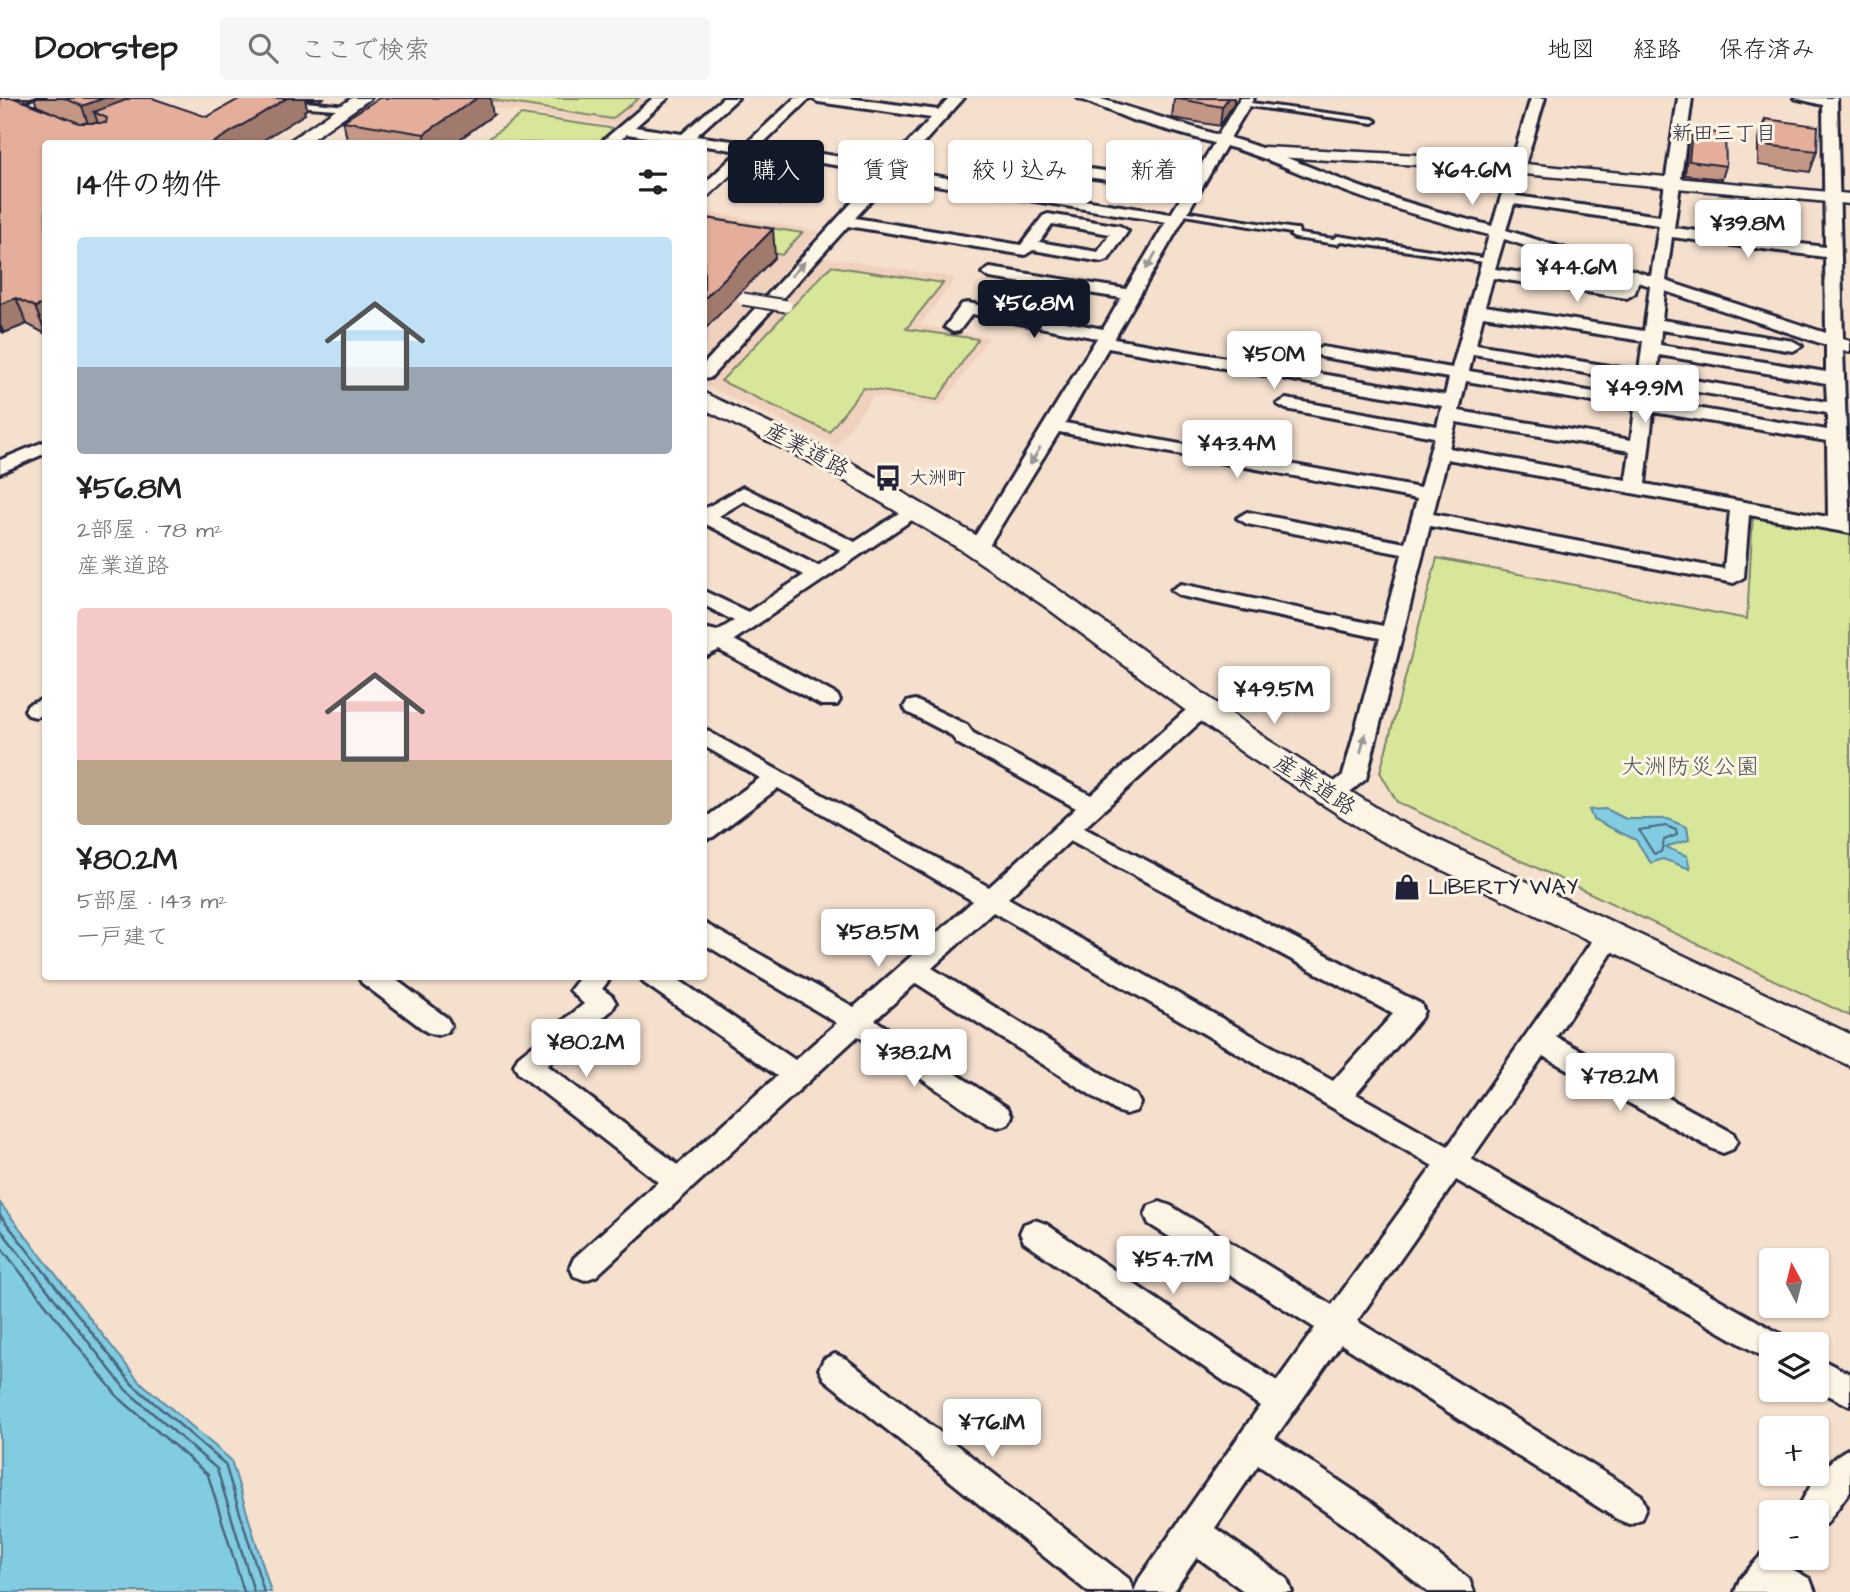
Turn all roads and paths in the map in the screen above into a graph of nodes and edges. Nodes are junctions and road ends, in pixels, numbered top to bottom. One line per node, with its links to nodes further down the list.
1 (363, 98): 17 (street)
2 (662, 98): 20 (street)
3 (731, 98): 21 (street)
4 (803, 98): 26 (street)
5 (818, 98): 18 (street)
6 (957, 98): 18 (street)
7 (1085, 98): 22 (street)
8 (1538, 98): 33 (street)
9 (1685, 98): 36 (street)
10 (1801, 98): 12 (street)
11 (268, 99): 16 (lane); 17 (lane)
12 (1830, 100): 31 (street)
13 (1245, 101): 19 (lane); 22 (street)
14 (0, 104): 15 (main road)
15 (41, 107)
16 (261, 108)
17 (348, 108): 23 (street)
18 (942, 115): 27 (street)
19 (1373, 121)
20 (623, 129): 21 (street); 24 (street)
21 (685, 138): 25 (street)
22 (1222, 138): 30 (street); 35 (street)
23 (299, 140)
24 (611, 140)
25 (698, 140)
26 (758, 140)
27 (918, 140)
28 (707, 141): 29 (street)
29 (728, 145)
30 (1264, 152): 33 (street); 46 (street)
31 (1832, 155): 32 (street); 39 (street)
32 (1850, 157)
33 (1519, 168): 36 (street); 38 (street)
34 (728, 169): 37 (street)
35 (1202, 172)
36 (1674, 185): 39 (street); 45 (street)
37 (707, 189)
38 (1509, 198): 45 (street); 46 (street)
39 (1841, 199): 48 (street)
40 (860, 203): 44 (street)
41 (1076, 203): 43 (street)
42 (1184, 203): 43 (street)
43 (1177, 216): 49 (lane); 54 (street, one-way to 54)
44 (844, 220): 47 (street); 65 (street, one-way to 44)
45 (1668, 227): 48 (street); 53 (street)
46 (1497, 232): 49 (street); 51 (street)
47 (1028, 245): 47 (street)
48 (1834, 253): 52 (street)
49 (1488, 267): 51 (street); 57 (street)
50 (990, 273): 54 (street)
51 (1631, 274): 53 (street)
52 (1842, 280): 61 (street)
53 (1658, 283): 59 (street); 61 (street)
54 (1130, 295): 60 (street)
55 (743, 299): 56 (street, bridge)
56 (786, 306)
57 (1476, 310): 59 (street); 63 (street)
58 (953, 327): 60 (street)
59 (1652, 337): 62 (street); 67 (street); 68 (street)
60 (1105, 338): 73 (street); 74 (street)
61 (1842, 344): 68 (street)
62 (1793, 346)
63 (1466, 348): 66 (street); 67 (street)
64 (1322, 352): 66 (street)
65 (707, 371)
66 (1459, 373): 71 (street); 73 (street)
67 (1647, 377): 71 (street); 72 (street)
68 (1835, 379): 72 (street)
69 (707, 401): 84 (main road, 産業道路)
70 (1286, 404): 73 (street)
71 (1644, 405): 75 (street); 76 (street)
72 (1836, 409): 75 (street)
73 (1448, 416): 76 (street); 78 (street)
74 (1054, 426): 82 (street); 91 (street, one-way to 91)
75 (1836, 437): 80 (street)
76 (1640, 447): 81 (street)
77 (42, 448): 79 (street)
78 (1438, 452): 81 (street); 82 (street)
79 (0, 467)
80 (1844, 482): 89 (street)
81 (1635, 488): 83 (street)
82 (1426, 495): 88 (street)
83 (1740, 507): 88 (street); 89 (street)
84 (915, 511): 90 (street); 91 (main road, 産業道路)
85 (707, 515): 90 (street)
86 (707, 517): 93 (street)
87 (1247, 518): 92 (street)
88 (1420, 518): 92 (street)
89 (1844, 526)
90 (854, 549): 93 (street)
91 (977, 549): 101 (main road, 産業道路)
92 (1412, 550): 97 (street)
93 (818, 574): 96 (street)
94 (1181, 590): 97 (street)
95 (707, 599): 96 (street)
96 (748, 620): 98 (street)
97 (1391, 634): 104 (street, one-way to 97)
98 (708, 641): 99 (street)
99 (829, 701)
100 (915, 707): 105 (street)
101 (1203, 707): 104 (main road, 産業道路); 105 (street)
102 (707, 738): 103 (street)
103 (776, 778): 106 (street); 108 (street)
104 (1328, 797): 110 (main road, 産業道路)
105 (1093, 807): 107 (street)
106 (708, 823)
107 (1068, 830): 108 (street); 120 (street)
108 (989, 900): 111 (street); 120 (street)
109 (707, 934): 115 (street)
110 (1610, 935): 117 (street); 118 (main road, 産業道路)
111 (914, 969): 115 (street); 121 (street)
112 (376, 980): 116 (street)
113 (590, 980): 125 (street)
114 (659, 980): 119 (street)
115 (856, 1021): 119 (street); 122 (street)
116 (437, 1025)
117 (1539, 1041): 123 (street); 124 (street)
118 (1850, 1051)
119 (797, 1075): 125 (street)
120 (1337, 1096): 124 (street)
121 (1126, 1103)
122 (998, 1116)
123 (1723, 1141)
124 (1453, 1162): 129 (street); 130 (street)
125 (679, 1182): 128 (street)
126 (1160, 1215): 129 (street)
127 (1035, 1233): 134 (street)
128 (586, 1266)
129 (1335, 1325): 134 (street); 138 (street)
130 (1759, 1338)
131 (835, 1369): 141 (street)
132 (1829, 1379): 133 (street)
133 (1850, 1391)
134 (1281, 1402): 135 (street)
135 (1254, 1443): 139 (street); 144 (street)
136 (1850, 1464): 137 (street)
137 (1823, 1500)
138 (1629, 1507)
139 (1193, 1533): 142 (street); 143 (street)
140 (1766, 1574): 145 (street)
141 (1116, 1592)
142 (1152, 1592)
143 (1274, 1592)
144 (1456, 1592)
145 (1797, 1592)

